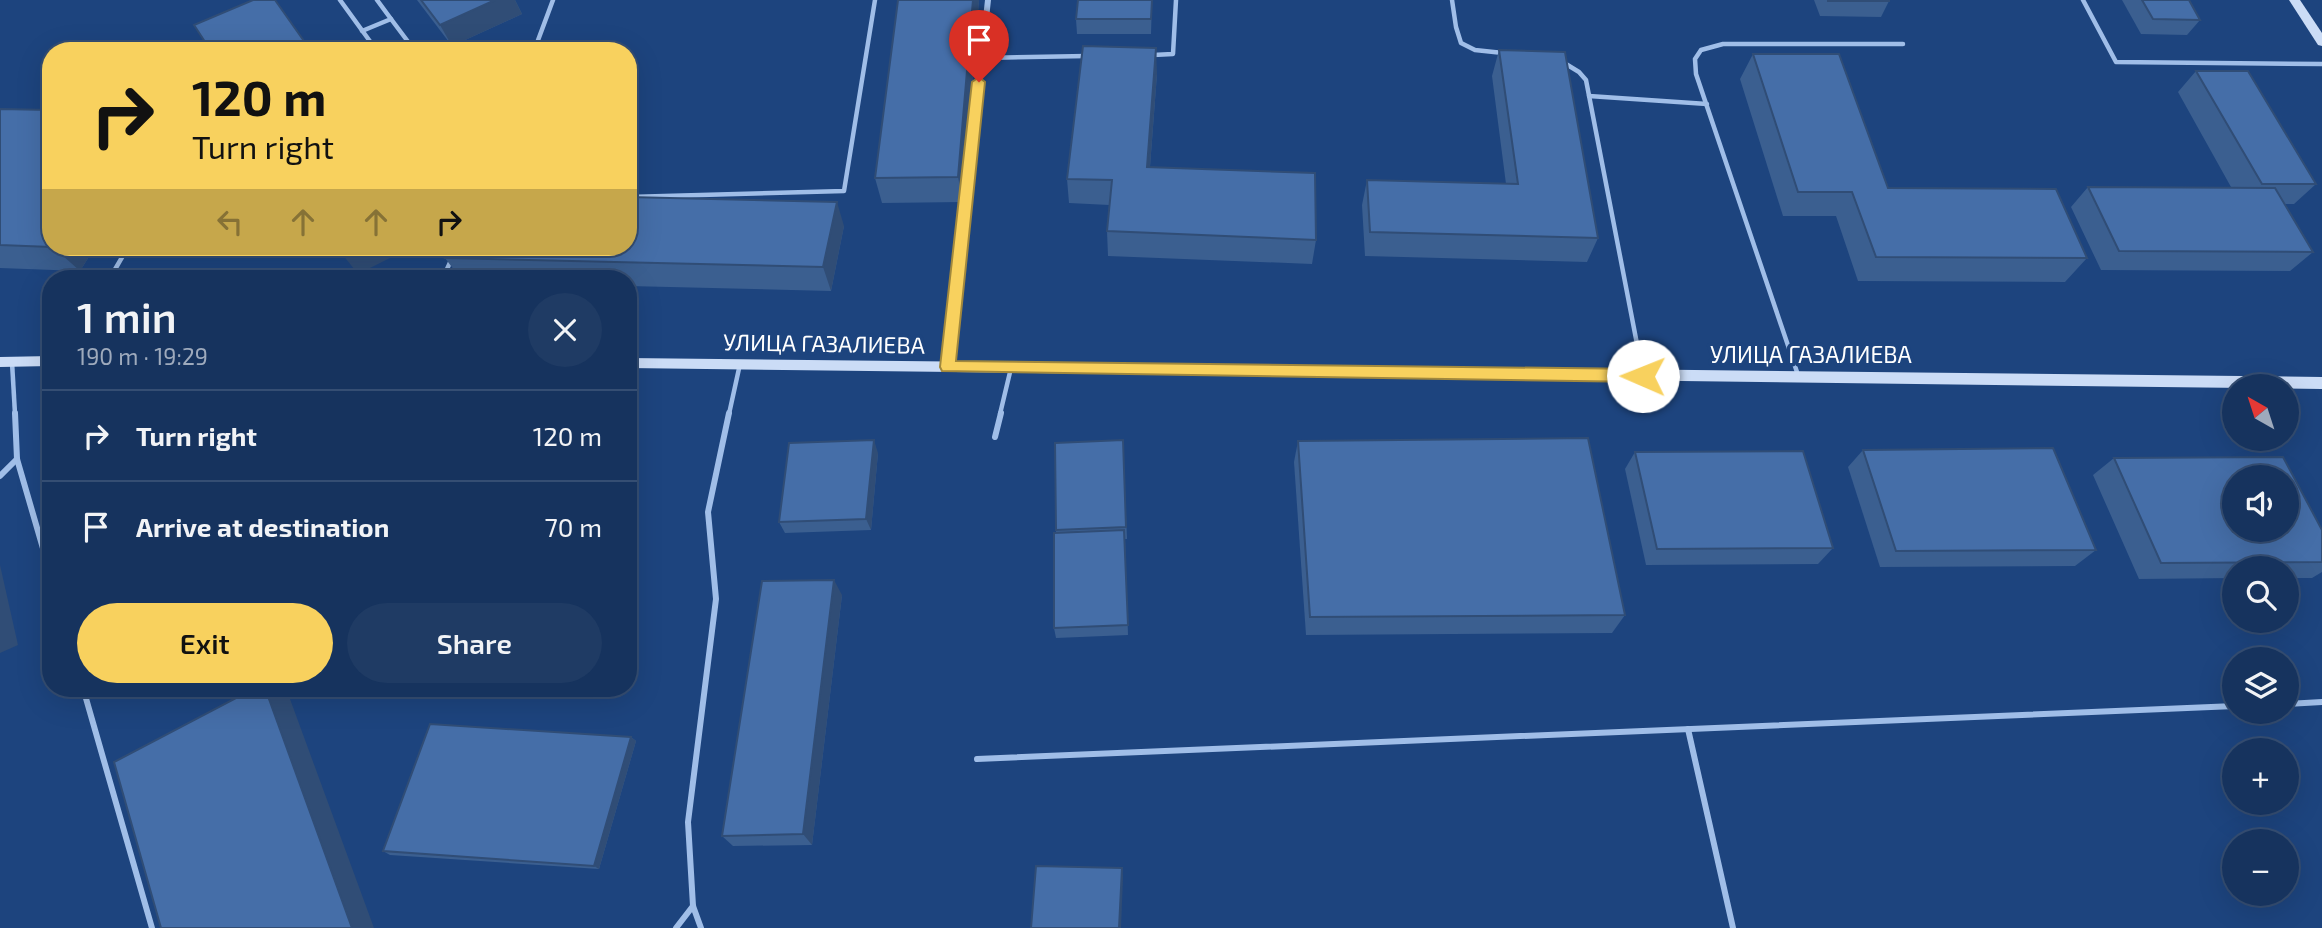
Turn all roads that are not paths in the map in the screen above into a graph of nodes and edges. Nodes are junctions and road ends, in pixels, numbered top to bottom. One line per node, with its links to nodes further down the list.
1 (340, 0): 11 (lane)
2 (377, 0): 10 (lane)
3 (554, 0): 14 (lane)
4 (875, 0): 25 (lane)
5 (988, 0): 20 (street)
6 (1176, 0): 18 (lane)
7 (1452, 0): 17 (lane)
8 (2083, 0): 22 (lane)
9 (2294, 0): 15 (main road)
10 (391, 19): 11 (lane); 13 (lane)
11 (362, 31): 12 (lane)
12 (370, 42)
13 (408, 42)
14 (538, 42)
15 (2322, 42)
16 (1903, 44): 24 (lane)
17 (1507, 53)
18 (1146, 55)
19 (1091, 56): 20 (lane)
20 (981, 58): 30 (street)
21 (1556, 59): 23 (lane)
22 (2322, 64)
23 (1589, 96): 24 (lane); 33 (lane)
24 (1707, 104): 32 (lane)
25 (637, 197)
26 (42, 361): 27 (main road)
27 (6, 362): 36 (lane)
28 (637, 363): 29 (main road, УЛИЦА ГАЗАЛИЕВА)
29 (740, 364): 30 (main road, УЛИЦА ГАЗАЛИЕВА); 45 (lane)
30 (948, 367): 31 (main road, УЛИЦА ГАЗАЛИЕВА)
31 (1011, 367): 33 (main road, УЛИЦА ГАЗАЛИЕВА); 35 (lane)
32 (1798, 375): 33 (main road, УЛИЦА ГАЗАЛИЕВА); 34 (main road, УЛИЦА ГАЗАЛИЕВА)
33 (1643, 376)
34 (2322, 383)
35 (995, 437)
36 (17, 459): 37 (lane); 38 (lane)
37 (0, 475)
38 (42, 545)
39 (86, 697): 46 (lane)
40 (2322, 702): 41 (lane)
41 (2299, 703)
42 (2222, 707): 43 (lane)
43 (1688, 729): 44 (lane); 49 (lane)
44 (977, 759)
45 (693, 906): 47 (lane); 48 (lane)
46 (152, 928)
47 (676, 928)
48 (701, 928)
49 (1732, 928)

